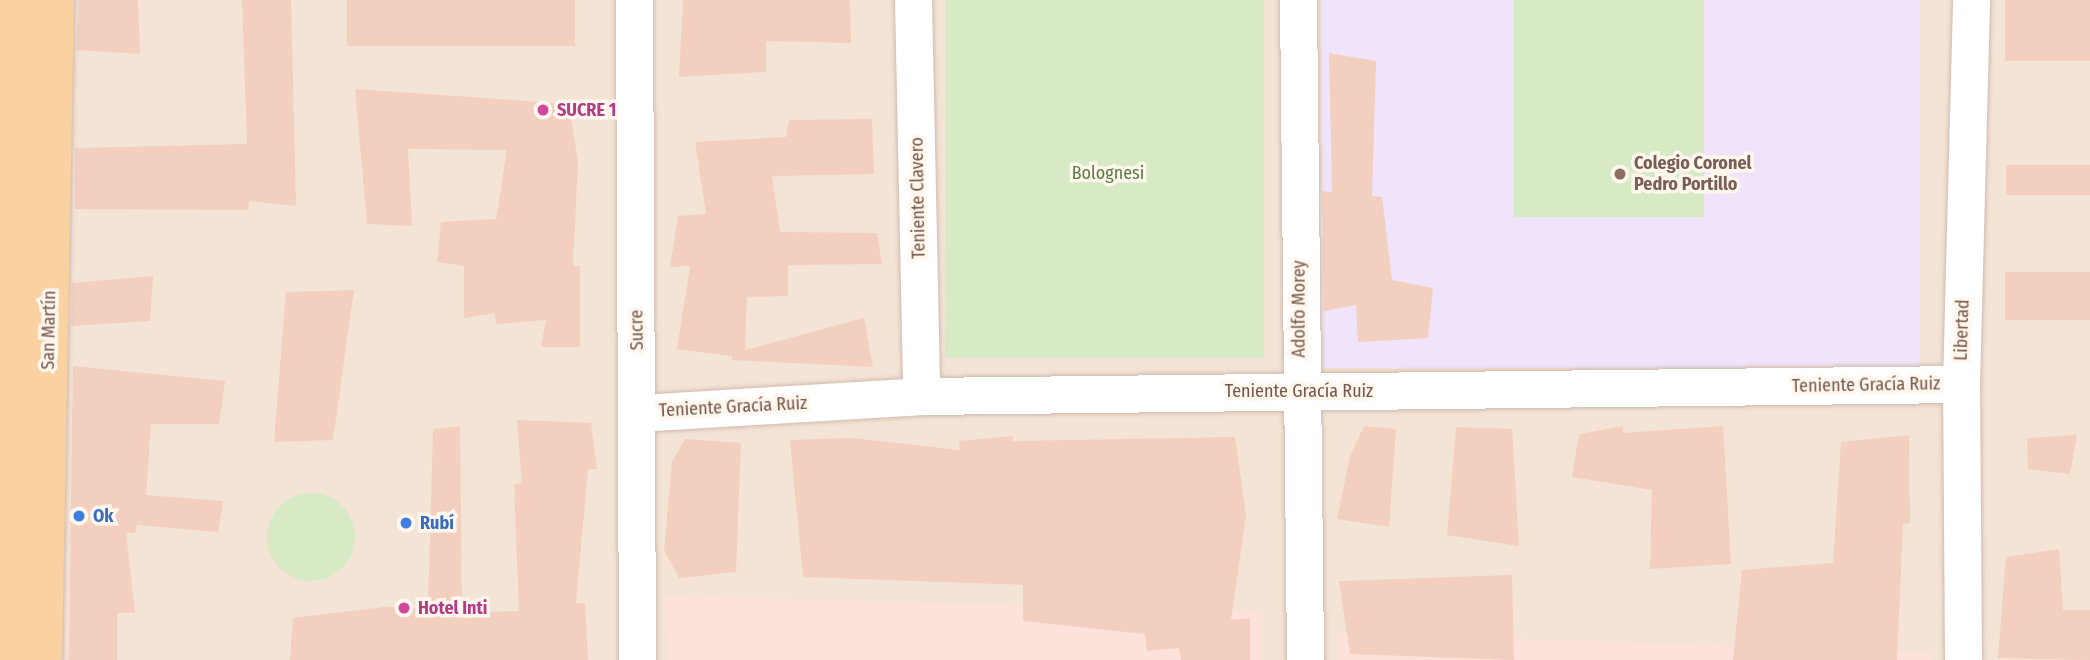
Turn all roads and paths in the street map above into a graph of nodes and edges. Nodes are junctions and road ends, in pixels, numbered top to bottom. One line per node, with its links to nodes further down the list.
1 (18, 0): 11 (main road, San Martín)
2 (55, 0): 11 (main road, San Martín)
3 (634, 0): 10 (street, Sucre)
4 (913, 0): 9 (street, Teniente Clavero)
5 (1298, 0): 8 (street, Adolfo Morey)
6 (1971, 0): 7 (street, Libertad)
7 (1961, 384): 8 (street, Teniente Gracía Ruiz); 16 (street, Libertad)
8 (1300, 391): 9 (street, Teniente Gracía Ruiz); 15 (street, Adolfo Morey)
9 (920, 396): 10 (street, Teniente Gracía Ruiz)
10 (638, 413): 14 (street, Sucre)
11 (18, 562): 12 (main road, San Martín); 13 (main road, San Martín)
12 (7, 660)
13 (43, 660)
14 (637, 660)
15 (1305, 660)
16 (1963, 660)

